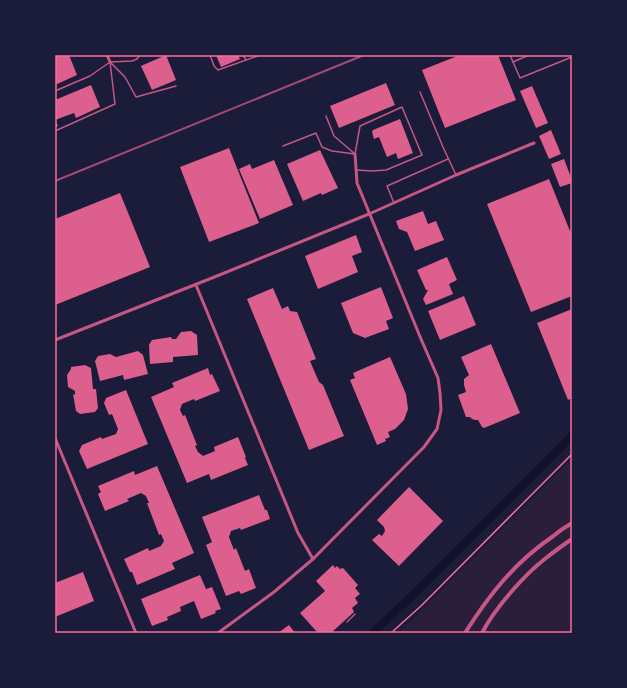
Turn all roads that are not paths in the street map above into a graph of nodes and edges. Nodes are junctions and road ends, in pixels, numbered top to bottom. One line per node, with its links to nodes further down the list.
1 (107, 55): 10 (street)
2 (139, 55): 10 (lane)
3 (210, 55): 9 (lane)
4 (244, 55): 9 (lane)
5 (260, 55): 9 (lane)
6 (510, 55): 11 (lane)
7 (529, 55): 11 (lane)
8 (572, 57): 11 (lane)
9 (246, 60)
10 (110, 62): 12 (lane); 13 (lane); 16 (lane)
11 (513, 62)
12 (176, 86)
13 (55, 91)
14 (420, 92): 20 (lane)
15 (326, 116): 19 (lane)
16 (55, 131)
17 (534, 143): 22 (street)
18 (283, 146): 19 (lane)
19 (355, 154): 21 (street); 21 (lane)
20 (448, 159): 22 (lane); 23 (lane)
21 (356, 170): 24 (street)
22 (456, 175): 23 (street)
23 (394, 203): 24 (street)
24 (369, 214): 25 (street); 30 (street)
25 (196, 285): 26 (street); 30 (street)
26 (55, 340)
27 (55, 438): 33 (street)
28 (572, 523): 35 (street)
29 (572, 540): 36 (street)
30 (313, 559): 34 (street)
31 (355, 614): 32 (lane)
32 (347, 622)
33 (136, 633)
34 (218, 633)
35 (465, 633)
36 (482, 633)

